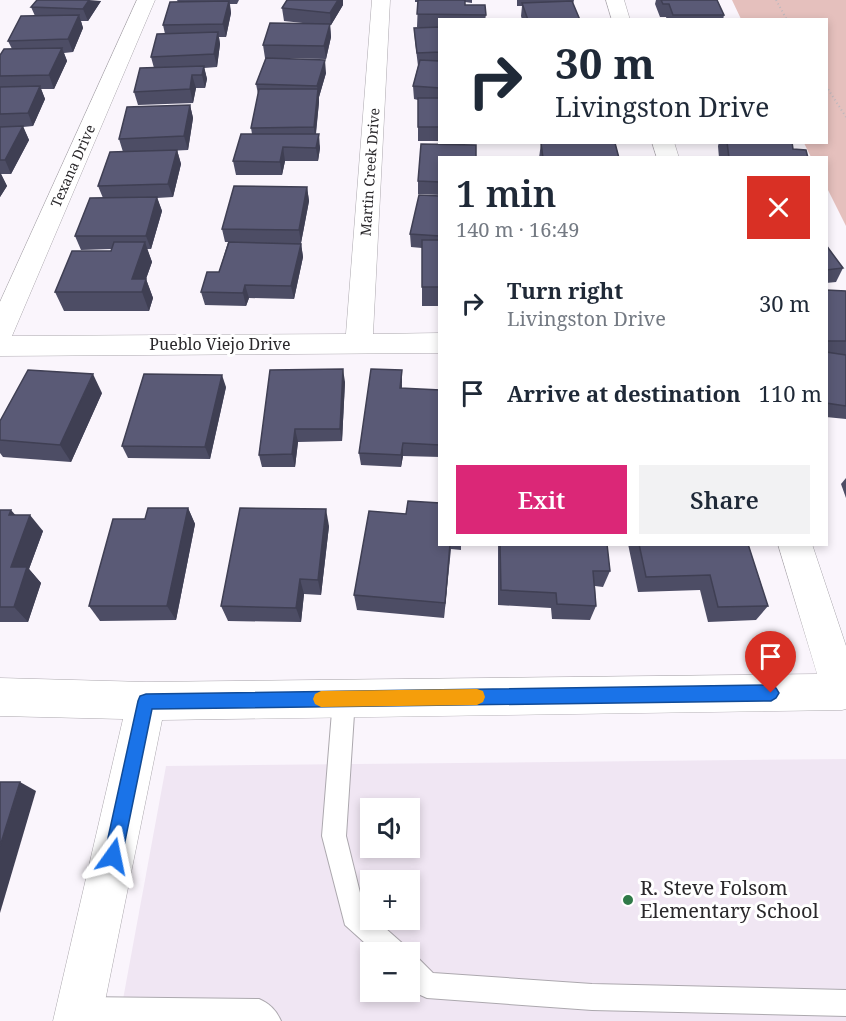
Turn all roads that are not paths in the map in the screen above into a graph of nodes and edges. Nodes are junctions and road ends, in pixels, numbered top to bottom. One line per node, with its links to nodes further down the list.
1 (146, 0): 5 (street, Texana Drive)
2 (381, 0): 6 (street, Martin Creek Drive)
3 (615, 0): 4 (street)
4 (620, 18)
5 (0, 333)
6 (359, 343): 7 (street, Pueblo Viejo Drive); 8 (street, Pueblo Viejo Drive)
7 (438, 343)
8 (0, 346)
9 (796, 546): 10 (street)
10 (844, 692): 12 (street)
11 (0, 697): 13 (street)
12 (344, 699): 13 (street); 14 (lane)
13 (146, 701): 17 (street)
14 (382, 942)
15 (420, 978): 16 (lane)
16 (846, 1004)
17 (79, 1016): 18 (lane)
18 (268, 1021)

